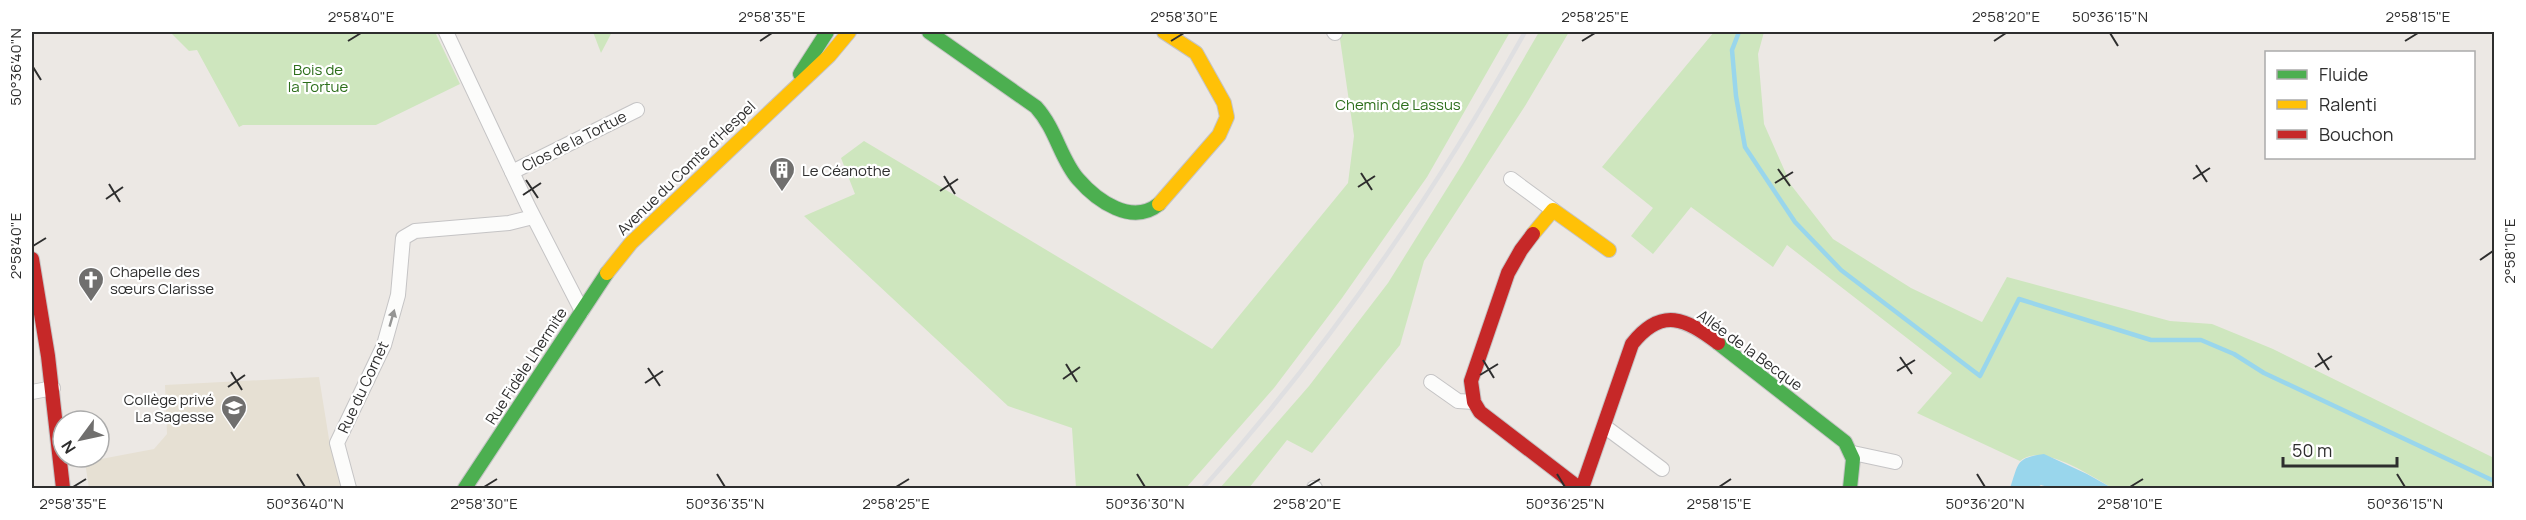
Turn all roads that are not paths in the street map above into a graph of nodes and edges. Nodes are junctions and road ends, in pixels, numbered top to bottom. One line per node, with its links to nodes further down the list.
1 (446, 32): 8 (street, Rue Fidèle Lhermite)
2 (827, 32): 6 (street, Avenue du Comte d'Hespel)
3 (849, 32): 6 (street, Avenue du Comte d'Hespel)
4 (929, 32): 5 (street)
5 (1164, 32)
6 (772, 107): 14 (street, Avenue du Comte d'Hespel)
7 (637, 110): 8 (street, Clos de la Tortue)
8 (512, 172): 11 (street, Rue Fidèle Lhermite)
9 (1511, 179): 10 (street)
10 (1553, 210): 12 (street); 18 (street)
11 (533, 217): 14 (street, Rue Fidèle Lhermite); 27 (street, Rue du Cornet, one-way to 11)
12 (1609, 250)
13 (32, 258): 16 (street)
14 (582, 311): 28 (street, Rue Fidèle Lhermite)
15 (1431, 382): 18 (street)
16 (52, 388): 17 (street); 19 (street); 25 (street)
17 (32, 392)
18 (1474, 402): 29 (street)
19 (57, 409)
20 (1604, 426): 21 (street, Allée de la Becque); 24 (street); 29 (street, Allée de la Becque)
21 (1853, 453): 22 (street); 30 (street)
22 (1894, 462)
23 (68, 469): 26 (street)
24 (1662, 469)
25 (63, 489)
26 (72, 489)
27 (349, 489)
28 (465, 489)
29 (1580, 489)
30 (1850, 489)

